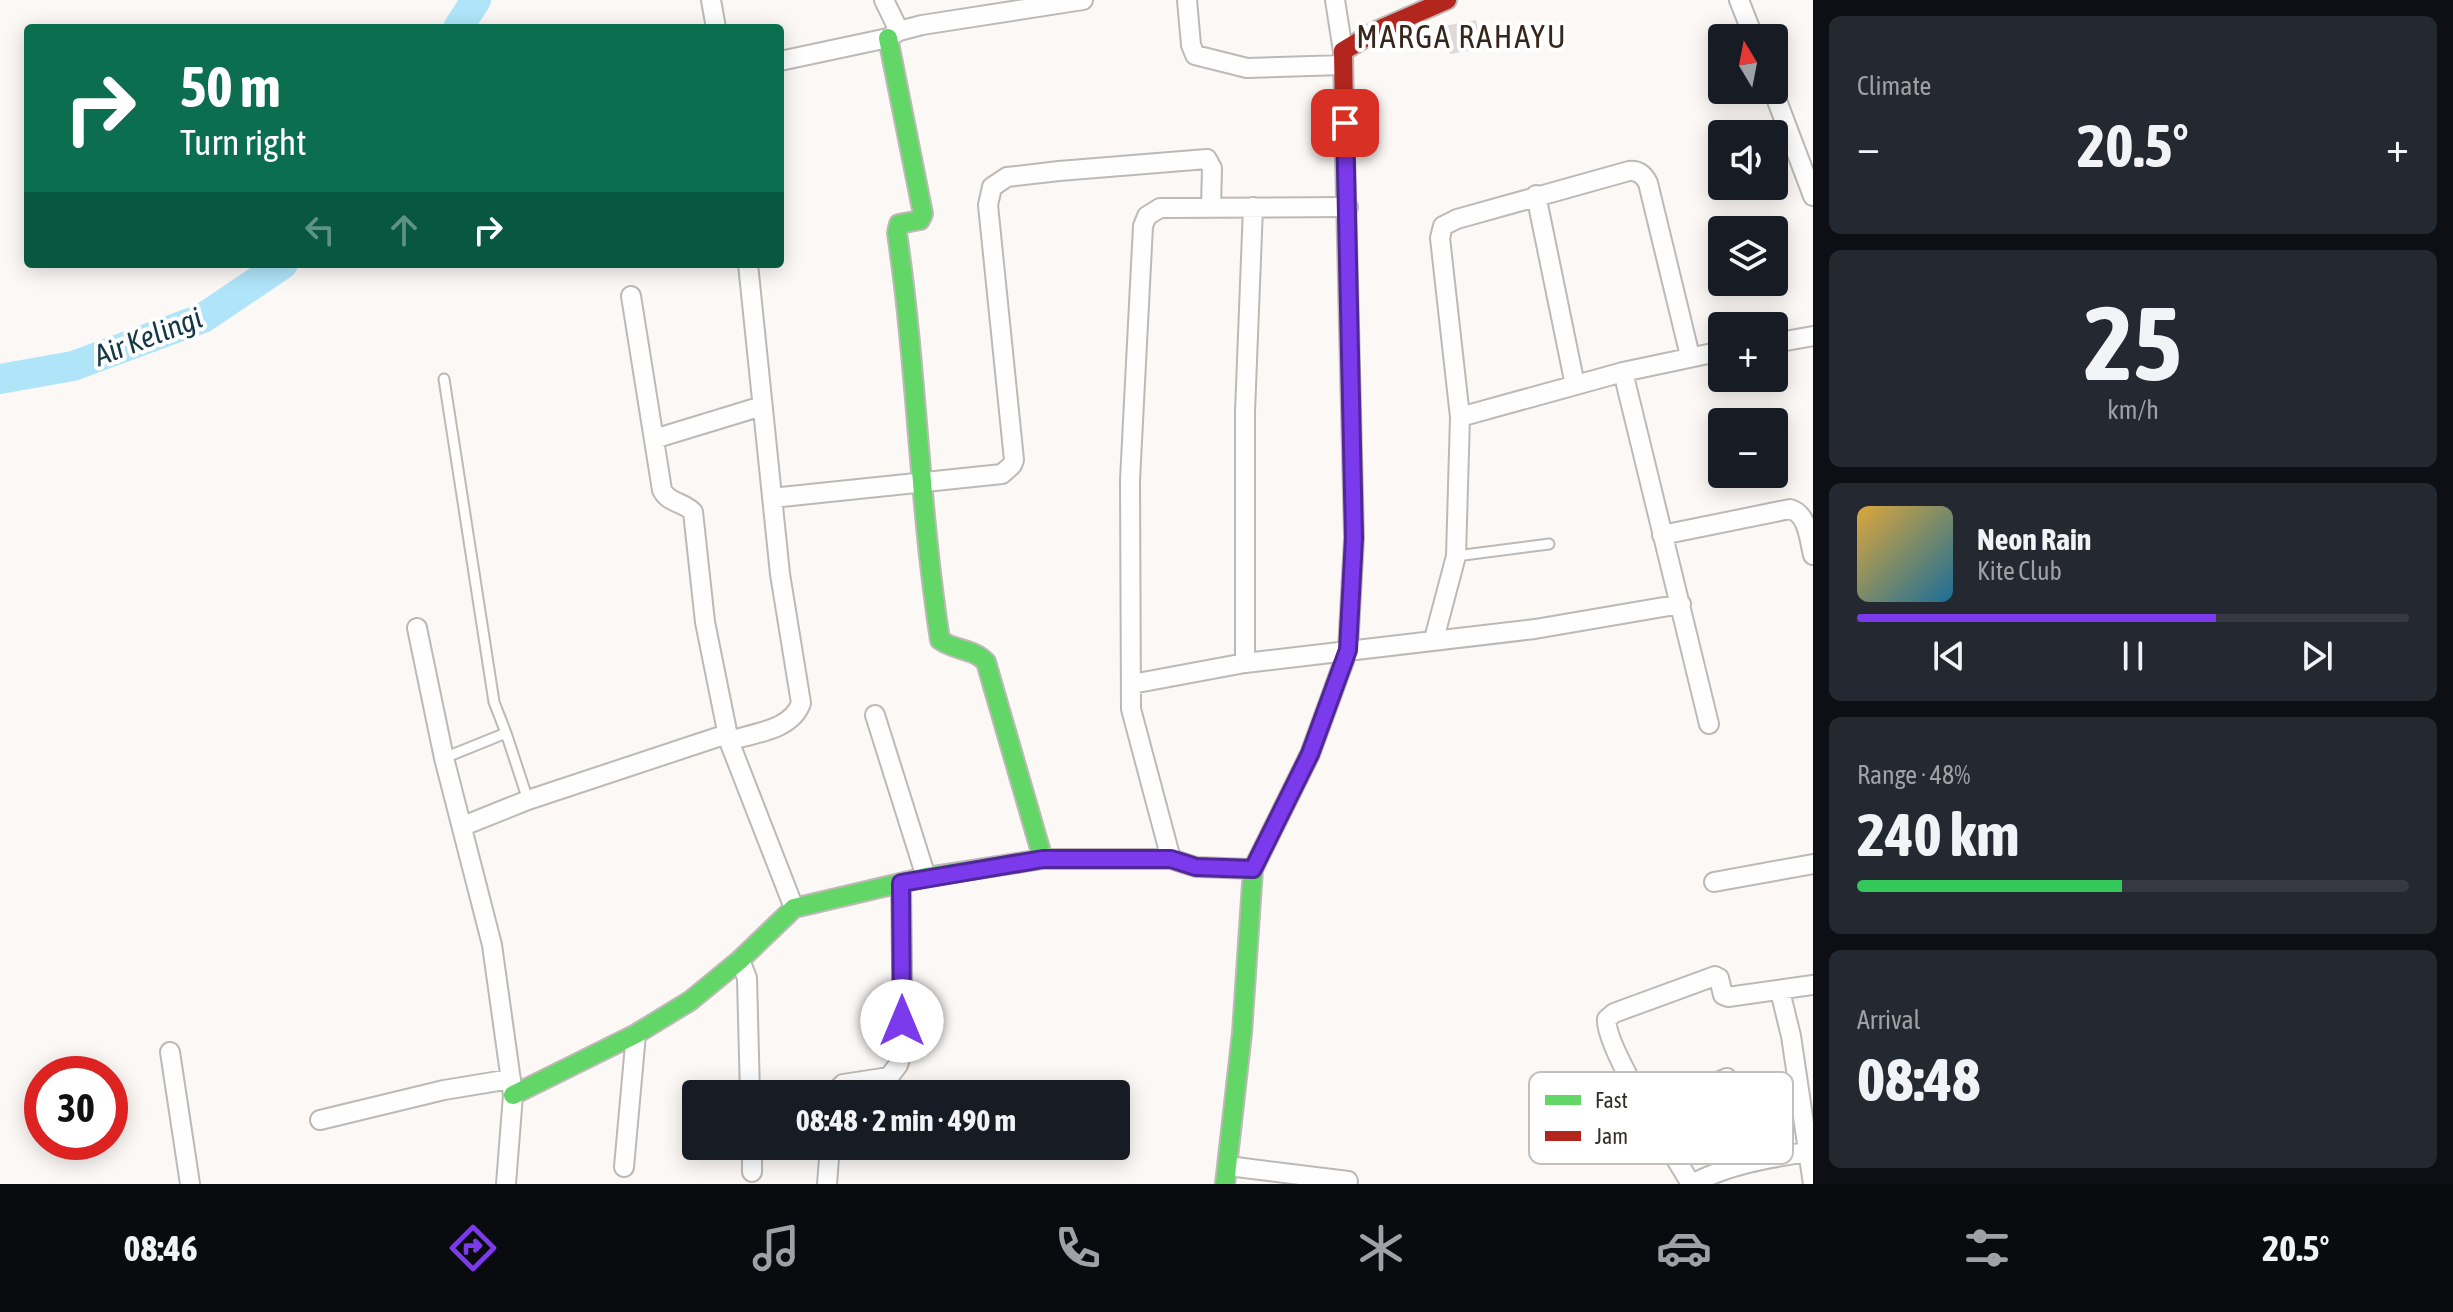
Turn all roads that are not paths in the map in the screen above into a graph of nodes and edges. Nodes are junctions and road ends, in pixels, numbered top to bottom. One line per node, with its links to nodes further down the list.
1 (711, 0): 9 (street)
2 (884, 0): 11 (street)
3 (1083, 0): 11 (street)
4 (1187, 0): 12 (street)
5 (1335, 0): 12 (street)
6 (1447, 0): 8 (street)
7 (1739, 0): 10 (street)
8 (1412, 6): 12 (street)
9 (715, 24)
10 (1748, 24)
11 (894, 34): 13 (street); 32 (street)
12 (1343, 58): 19 (street)
13 (784, 60)
14 (1778, 104): 16 (street)
15 (1536, 195): 25 (street); 28 (street); 30 (street)
16 (1813, 196)
17 (1211, 206): 18 (street); 32 (street); 43 (street)
18 (1253, 207): 19 (street); 42 (street)
19 (1348, 207): 41 (street)
20 (748, 268): 29 (street)
21 (631, 296): 31 (street)
22 (1813, 336): 23 (street)
23 (1788, 340)
24 (1708, 353): 25 (street)
25 (1690, 356): 26 (street)
26 (1623, 372): 28 (street); 34 (street)
27 (444, 379): 46 (lane)
28 (1575, 385): 30 (street)
29 (762, 406): 31 (street); 33 (street)
30 (1460, 417): 37 (street)
31 (654, 439): 47 (street)
32 (920, 484): 33 (street); 51 (street)
33 (772, 498): 47 (street)
34 (1662, 535): 36 (street); 38 (street)
35 (1549, 544): 37 (lane)
36 (1813, 555)
37 (1456, 556): 40 (street)
38 (1681, 604): 40 (street); 45 (street)
39 (417, 628): 48 (street)
40 (1434, 639): 41 (street)
41 (1348, 650): 42 (street); 54 (street)
42 (1245, 663): 43 (street)
43 (1132, 684): 52 (street)
44 (875, 715): 55 (street)
45 (1709, 724)
46 (506, 733): 48 (lane); 49 (lane)
47 (728, 737): 49 (street); 58 (street)
48 (444, 758): 50 (street)
49 (528, 800): 50 (street)
50 (463, 826): 67 (street)
51 (1043, 859): 52 (street); 55 (street)
52 (1171, 859): 54 (street)
53 (1813, 864): 56 (street)
54 (1253, 869): 76 (street)
55 (926, 877): 57 (street)
56 (1714, 882)
57 (901, 883): 58 (street); 66 (street)
58 (794, 908): 59 (street)
59 (740, 960): 62 (street); 65 (street)
60 (1813, 985): 61 (street)
61 (1780, 991): 64 (street); 69 (street)
62 (636, 1034): 67 (street); 74 (street)
63 (170, 1052): 78 (street)
64 (1629, 1072)
65 (750, 1080)
66 (869, 1080)
67 (512, 1087): 68 (street); 79 (street)
68 (320, 1120)
69 (1809, 1147): 82 (street)
70 (752, 1160): 75 (street)
71 (829, 1160): 80 (street)
72 (1679, 1164): 81 (street)
73 (1745, 1164): 81 (street)
74 (624, 1167)
75 (752, 1172)
76 (1227, 1175): 77 (street)
77 (1348, 1181)
78 (190, 1184)
79 (506, 1184)
80 (827, 1184)
81 (1691, 1184)
82 (1813, 1184)

